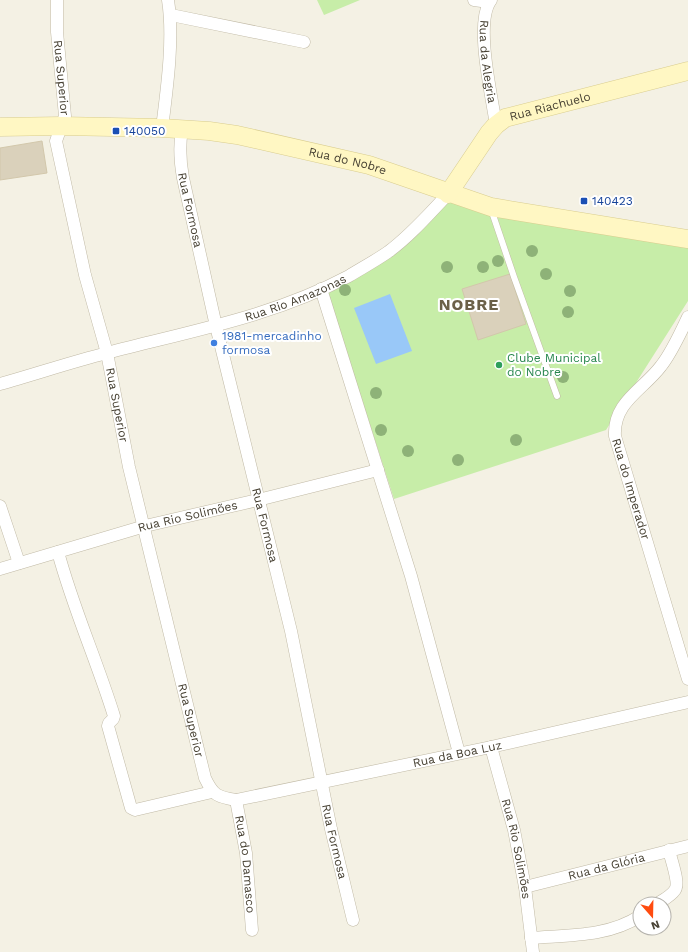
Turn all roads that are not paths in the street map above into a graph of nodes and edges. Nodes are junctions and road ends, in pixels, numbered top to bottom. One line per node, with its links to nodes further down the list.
1 (57, 0): 9 (street, Rua Superior)
2 (168, 0): 5 (street)
3 (474, 0): 4 (street)
4 (490, 1): 8 (street, Rua da Alegria)
5 (170, 15): 6 (street); 11 (street)
6 (304, 42)
7 (688, 71): 8 (main road, Rua Riachuelo)
8 (496, 125): 13 (main road, Rua Riachuelo)
9 (61, 126): 10 (main road, Rua do Nobre); 11 (main road, Rua do Nobre); 19 (street, Rua Superior)
10 (0, 127)
11 (162, 128): 12 (main road, Rua do Nobre)
12 (182, 130): 13 (main road, Rua do Nobre); 18 (street, Rua Formosa)
13 (448, 194): 14 (main road, Rua do Nobre); 16 (street, Rua Rio Amazonas)
14 (491, 207): 15 (main road, Rua do Nobre); 21 (lane)
15 (688, 239)
16 (321, 289): 18 (street, Rua Rio Amazonas); 22 (street)
17 (688, 317): 29 (street, Rua do Imperador)
18 (216, 326): 19 (street, Rua Rio Amazonas); 23 (street, Rua Formosa)
19 (107, 353): 20 (street, Rua Rio Amazonas); 25 (street, Rua Superior)
20 (0, 384)
21 (558, 396)
22 (378, 470): 23 (street, Rua Rio Solimões); 32 (street)
23 (258, 500): 25 (street, Rua Rio Solimões); 33 (street, Rua Formosa)
24 (0, 506): 27 (street)
25 (144, 526): 26 (street, Rua Rio Solimões); 34 (street, Rua Superior)
26 (58, 552): 27 (street, Rua Rio Solimões); 34 (street)
27 (18, 563): 28 (street, Rua Rio Solimões)
28 (0, 569)
29 (688, 679)
30 (688, 702): 31 (street, Rua da Boa Luz)
31 (491, 747): 32 (street, Rua da Boa Luz); 38 (street, Rua Rio Solimões)
32 (459, 753): 33 (street, Rua da Boa Luz)
33 (322, 782): 35 (street, Rua da Boa Luz); 40 (street, Rua Formosa)
34 (212, 792): 35 (street)
35 (230, 799): 42 (street, Rua do Damasco)
36 (688, 846): 37 (street, Rua da Glória)
37 (669, 850): 38 (street, Rua da Glória); 39 (street)
38 (525, 887): 43 (street, Rua Rio Solimões)
39 (669, 896)
40 (353, 920)
41 (632, 920): 43 (street)
42 (252, 930)
43 (531, 938): 44 (street, Rua Rio Solimões)
44 (533, 952)

